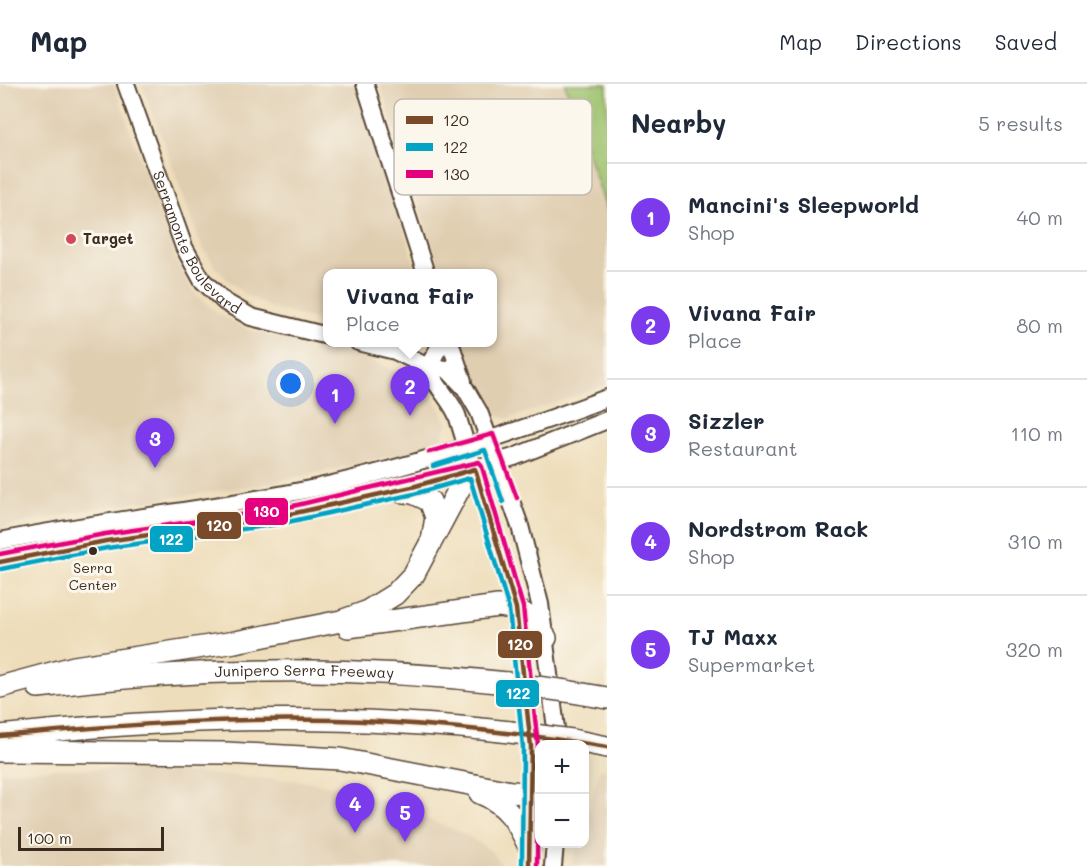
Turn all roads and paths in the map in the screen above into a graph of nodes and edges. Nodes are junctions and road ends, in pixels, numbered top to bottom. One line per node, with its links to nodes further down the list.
1 (126, 84): 6 (main road, Serramonte Boulevard)
2 (365, 84): 3 (main road)
3 (394, 174)
4 (401, 195): 5 (main road)
5 (425, 269)
6 (323, 335)
7 (379, 347): 10 (main road)
8 (439, 347): 10 (main road)
9 (452, 347): 11 (main road)
10 (428, 367): 11 (main road); 15 (main road)
11 (468, 392): 14 (main road)
12 (607, 398): 14 (main road)
13 (607, 420): 16 (main road)
14 (490, 441): 15 (main road); 16 (main road)
15 (468, 448): 17 (main road); 19 (main road)
16 (497, 462): 17 (main road); 23 (main road)
17 (475, 469): 18 (main road); 20 (highway); 22 (main road)
18 (397, 491): 20 (highway); 21 (main road)
19 (0, 541)
20 (424, 558): 24 (highway)
21 (0, 562)
22 (516, 608): 23 (highway); 24 (highway); 35 (main road)
23 (546, 638): 30 (main road)
24 (235, 642): 25 (highway)
25 (0, 687)
26 (0, 693): 27 (highway, Junipero Serra Freeway, bridge)
27 (607, 698)
28 (0, 736): 29 (highway, bridge)
29 (554, 740)
30 (565, 740)
31 (589, 745): 32 (highway)
32 (607, 747)
33 (0, 750): 34 (highway)
34 (452, 781): 35 (highway); 37 (highway)
35 (535, 790): 37 (main road)
36 (555, 848): 38 (main road)
37 (530, 857)
38 (553, 866)

